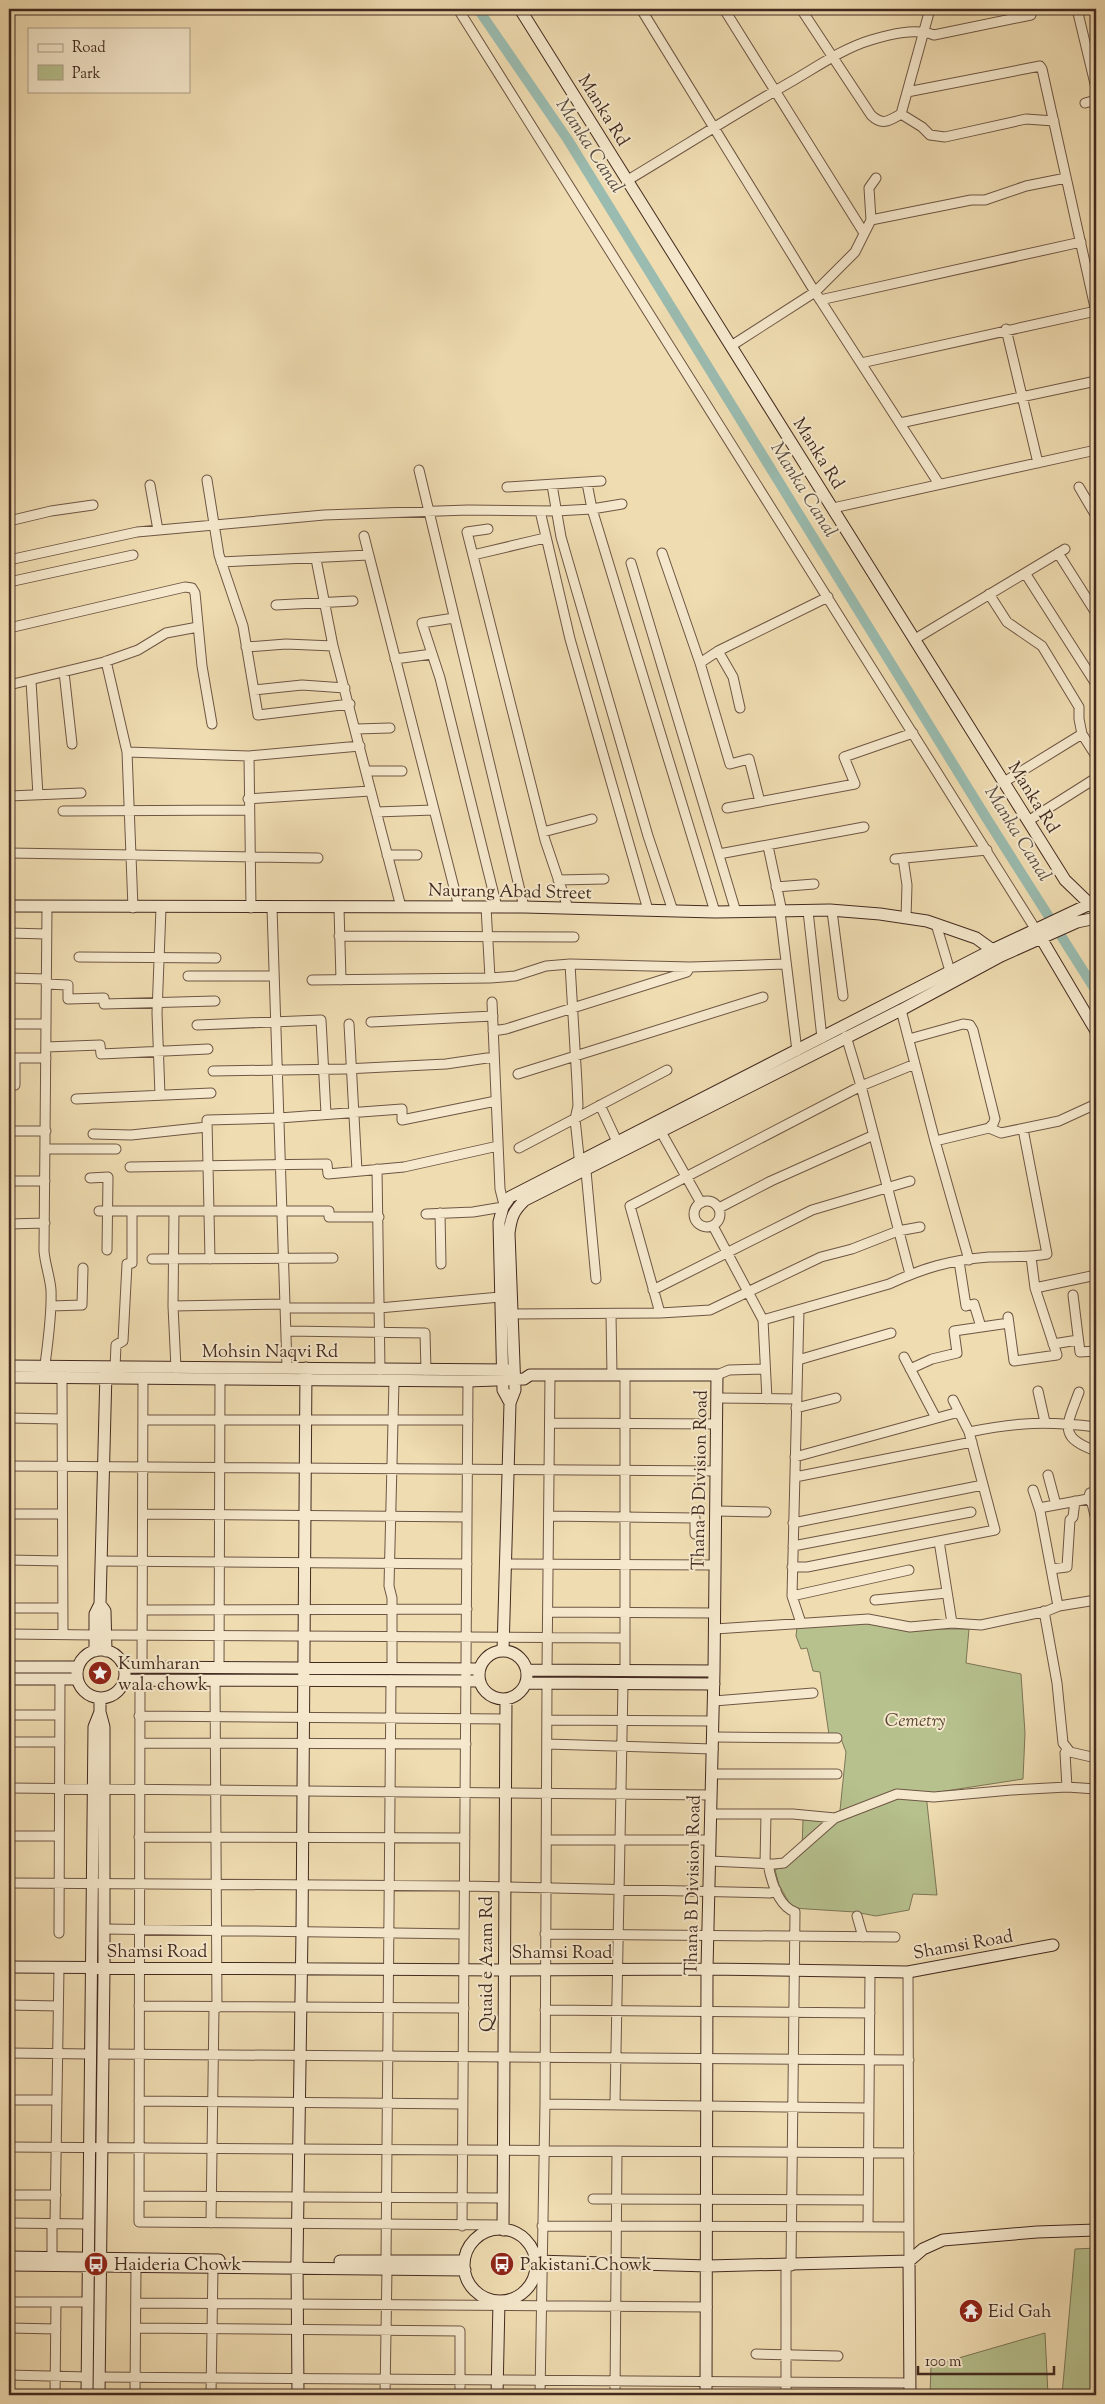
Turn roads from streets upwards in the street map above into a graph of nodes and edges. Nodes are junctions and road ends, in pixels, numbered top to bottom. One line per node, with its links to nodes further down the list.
1 (458, 9): 69 (street)
2 (520, 9): 21 (street, Manka Rd)
3 (641, 9): 18 (street)
4 (724, 9): 12 (street)
5 (802, 9): 10 (street)
6 (930, 9): 9 (street)
7 (1077, 9): 11 (street)
8 (1030, 15): 9 (street)
9 (924, 31): 10 (street); 13 (street)
10 (832, 58): 12 (street); 16 (street)
11 (1096, 88)
12 (775, 91): 18 (street); 23 (street)
13 (906, 92): 16 (street); 17 (street)
14 (1096, 100): 15 (street)
15 (1085, 102)
16 (901, 114): 17 (street)
17 (1054, 121): 20 (street)
18 (714, 128): 21 (street); 25 (street)
19 (876, 178): 22 (street)
20 (1066, 178): 22 (street); 24 (street)
21 (628, 180): 28 (street, Manka Rd)
22 (871, 220): 23 (street)
23 (864, 233): 25 (street)
24 (1081, 242): 25 (street); 26 (street)
25 (818, 296): 28 (street); 29 (street)
26 (1096, 311): 27 (street)
27 (1006, 330): 29 (street); 31 (street)
28 (732, 346): 46 (street, Manka Rd)
29 (861, 363): 32 (street)
30 (1096, 381): 31 (street)
31 (1023, 396): 32 (street); 34 (street)
32 (900, 423): 39 (street)
33 (1096, 450): 34 (street)
34 (1038, 463): 39 (street)
35 (419, 470): 50 (street)
36 (207, 480): 53 (street)
37 (601, 482): 38 (street)
38 (587, 483): 41 (street); 47 (street)
39 (939, 484): 46 (street)
40 (150, 485): 55 (street)
41 (552, 485): 42 (street); 49 (street)
42 (507, 487)
43 (1079, 487): 51 (street)
44 (622, 504): 47 (street)
45 (93, 505): 52 (street)
46 (833, 508): 77 (street, Manka Rd)
47 (592, 509): 49 (street); 153 (street)
48 (540, 511): 49 (street); 50 (street); 57 (street)
49 (556, 511): 150 (street)
50 (429, 513): 53 (street); 74 (street)
51 (1096, 516)
52 (9, 521)
53 (214, 525): 55 (street); 64 (street)
54 (488, 529): 61 (street)
55 (158, 530): 63 (street)
56 (364, 536): 60 (street)
57 (545, 538): 61 (street); 149 (street)
58 (662, 553): 84 (street)
59 (132, 555): 67 (street)
60 (369, 555): 62 (street); 82 (street)
61 (473, 555): 122 (street)
62 (316, 559): 64 (street); 71 (street)
63 (9, 560)
64 (221, 562): 79 (street)
65 (631, 563): 127 (street)
66 (1025, 573): 68 (street); 73 (street); 86 (street)
67 (9, 582)
68 (989, 594): 77 (street); 97 (street)
69 (828, 597): 80 (street); 96 (street)
70 (353, 601): 71 (street)
71 (324, 604): 72 (street); 78 (street)
72 (276, 605)
73 (1096, 614)
74 (454, 618): 81 (street); 141 (street)
75 (198, 627): 76 (street); 83 (street); 93 (street)
76 (9, 628)
77 (915, 639): 106 (street, Manka Rd)
78 (334, 646): 79 (street); 89 (street)
79 (246, 647): 90 (street)
80 (718, 651): 84 (street); 92 (street)
81 (432, 654): 82 (street); 140 (street)
82 (395, 659): 117 (street)
83 (106, 661): 85 (street); 100 (street)
84 (700, 663): 112 (street)
85 (64, 672): 87 (street); 98 (street)
86 (1095, 678)
87 (31, 680): 88 (street); 109 (street)
88 (9, 685)
89 (345, 688): 90 (street); 91 (street)
90 (254, 690): 91 (street)
91 (350, 704): 95 (street)
92 (740, 708)
93 (212, 724)
94 (390, 728): 95 (street)
95 (356, 729): 99 (street)
96 (914, 733): 112 (street); 124 (street)
97 (1082, 734): 102 (street); 106 (street)
98 (72, 744)
99 (360, 746): 101 (street); 103 (street)
100 (127, 752): 101 (street); 114 (street)
101 (249, 756): 111 (street)
102 (1096, 756)
103 (366, 771): 104 (street); 107 (street)
104 (402, 771)
105 (1096, 778): 120 (street)
106 (1004, 782): 120 (street, Manka Rd)
107 (370, 791): 111 (street); 118 (street)
108 (81, 793): 109 (street)
109 (38, 795): 110 (street)
110 (9, 796)
111 (248, 799): 116 (street)
112 (760, 802): 113 (street)
113 (728, 808)
114 (131, 809): 115 (street); 116 (street); 126 (street)
115 (63, 810)
116 (248, 810): 128 (street)
117 (434, 810): 118 (street); 139 (street)
118 (376, 812): 129 (street)
119 (592, 819): 122 (street)
120 (1028, 821): 136 (street, Manka Rd)
121 (864, 827): 123 (street)
122 (543, 832): 133 (street)
123 (768, 846): 127 (street); 135 (street)
124 (986, 850): 157 (street); 160 (street)
125 (9, 853): 126 (street)
126 (132, 854): 128 (street); 143 (street)
127 (719, 854): 154 (street)
128 (250, 856): 131 (street); 145 (street)
129 (387, 856): 130 (street); 138 (street)
130 (417, 856)
131 (318, 858)
132 (604, 879): 133 (street)
133 (558, 880): 148 (street)
134 (814, 884): 135 (street)
135 (776, 887): 155 (street)
136 (1094, 905): 156 (street)
137 (9, 906): 142 (street, Naurang Abad Street)
138 (401, 907): 139 (street, Naurang Abad Street); 147 (street, Naurang Abad Street)
139 (459, 907): 140 (street, Naurang Abad Street)
140 (491, 907): 141 (street, Naurang Abad Street); 164 (street)
141 (524, 907): 148 (street, Naurang Abad Street)
142 (46, 908): 143 (street, Naurang Abad Street); 162 (street)
143 (133, 908): 144 (street, Naurang Abad Street)
144 (161, 908): 145 (street, Naurang Abad Street); 168 (street)
145 (251, 908): 146 (street, Naurang Abad Street)
146 (272, 908): 147 (street, Naurang Abad Street); 175 (street)
147 (339, 908): 163 (street)
148 (568, 908): 149 (street, Naurang Abad Street)
149 (648, 910): 150 (street, Naurang Abad Street)
150 (673, 911): 153 (street, Naurang Abad Street)
151 (808, 911): 152 (street, Naurang Abad Street); 155 (street, Naurang Abad Street); 198 (street)
152 (832, 911): 157 (street, Naurang Abad Street); 181 (street)
153 (715, 912): 154 (street, Naurang Abad Street)
154 (736, 912): 155 (street, Naurang Abad Street)
155 (781, 912): 171 (street)
156 (1075, 916): 158 (street); 160 (street)
157 (906, 918): 159 (street, Naurang Abad Street)
158 (1096, 918)
159 (936, 924): 166 (street, Naurang Abad Street); 173 (street)
160 (1043, 932): 166 (street); 196 (street)
161 (9, 933): 162 (street)
162 (46, 934): 180 (street)
163 (339, 936): 164 (street); 179 (street)
164 (488, 936): 165 (street); 177 (street)
165 (574, 937)
166 (996, 953): 173 (street); 187 (street)
167 (79, 957): 168 (street)
168 (160, 958): 169 (street); 185 (street)
169 (216, 958)
170 (570, 964): 172 (street); 177 (street); 186 (street)
171 (786, 964): 172 (street); 203 (street)
172 (690, 967): 186 (street)
173 (950, 971): 198 (street)
174 (188, 976): 175 (street)
175 (274, 976): 189 (street)
176 (9, 978): 180 (street)
177 (490, 978): 179 (street)
178 (312, 980): 179 (street)
179 (341, 980)
180 (46, 981): 185 (street); 192 (street)
181 (843, 996)
182 (763, 997): 204 (street)
183 (215, 1001): 185 (street)
184 (492, 1002): 188 (street)
185 (157, 1003): 202 (street)
186 (572, 1009): 195 (street); 204 (street)
187 (902, 1010): 197 (street); 199 (street)
188 (493, 1016): 190 (street); 195 (street)
189 (276, 1022): 194 (street); 209 (street); 210 (street)
190 (371, 1022)
191 (9, 1024): 192 (street)
192 (46, 1024): 200 (street)
193 (349, 1024): 208 (street)
194 (197, 1025)
195 (493, 1031): 205 (street)
196 (1096, 1031)
197 (846, 1036): 215 (street); 231 (street)
198 (822, 1038): 203 (street)
199 (909, 1038): 207 (street); 227 (street)
200 (46, 1047): 202 (street); 206 (street)
201 (208, 1049): 202 (street)
202 (158, 1051): 217 (street)
203 (797, 1051): 238 (street)
204 (575, 1056): 213 (street); 225 (street)
205 (494, 1057): 208 (street); 219 (street)
206 (46, 1058): 214 (street); 230 (street)
207 (915, 1064): 215 (street); 234 (street)
208 (352, 1068): 209 (street); 222 (street)
209 (324, 1069): 210 (street); 223 (street)
210 (278, 1070): 212 (street); 224 (street)
211 (666, 1070): 221 (street)
212 (213, 1071)
213 (518, 1074)
214 (9, 1085)
215 (861, 1086): 233 (street); 247 (street)
216 (212, 1093): 217 (street)
217 (160, 1095): 218 (street)
218 (76, 1099)
219 (496, 1101): 222 (street); 235 (street)
220 (1096, 1104): 228 (street)
221 (600, 1105): 225 (street); 238 (street)
222 (355, 1112): 223 (street); 245 (street)
223 (326, 1114): 224 (street)
224 (279, 1118): 226 (street); 241 (street)
225 (574, 1119): 237 (street); 240 (street)
226 (207, 1127): 232 (street); 242 (street)
227 (989, 1128): 228 (street); 234 (street)
228 (1023, 1128): 271 (street)
229 (9, 1131): 230 (street)
230 (46, 1131): 236 (street)
231 (661, 1132): 238 (street); 247 (street)
232 (93, 1134)
233 (874, 1135): 252 (street); 255 (street)
234 (935, 1141): 277 (street)
235 (498, 1146): 244 (street); 254 (street)
236 (46, 1148): 239 (street); 250 (street)
237 (519, 1148)
238 (620, 1148): 240 (street); 246 (street)
239 (116, 1149)
240 (580, 1161): 246 (street); 254 (street)
241 (281, 1164): 242 (street); 245 (street); 260 (street)
242 (207, 1166): 243 (street); 259 (street)
243 (130, 1167)
244 (377, 1170): 245 (street); 263 (street)
245 (357, 1172)
246 (584, 1172): 283 (street); 295 (street)
247 (686, 1177): 253 (street); 285 (street)
248 (90, 1178): 256 (street)
249 (9, 1181): 250 (street)
250 (46, 1181): 265 (street)
251 (910, 1181): 252 (street)
252 (886, 1187): 268 (street); 270 (street)
253 (701, 1203): 255 (street); 266 (street)
254 (504, 1206): 261 (street); 288 (street)
255 (719, 1208): 266 (street)
256 (103, 1211): 257 (street); 269 (street)
257 (132, 1211): 258 (street); 315 (street)
258 (174, 1211): 259 (street); 274 (street)
259 (208, 1211): 260 (street); 275 (street)
260 (282, 1211): 263 (street); 276 (street)
261 (440, 1213): 262 (street); 279 (street)
262 (426, 1214)
263 (379, 1217): 292 (street)
264 (9, 1224): 265 (street)
265 (45, 1224): 289 (street)
266 (713, 1226): 270 (street)
267 (920, 1226): 268 (street)
268 (898, 1231): 281 (street); 286 (street)
269 (107, 1250)
270 (726, 1253): 285 (street); 286 (street)
271 (1031, 1256): 277 (street); 284 (street)
272 (333, 1258): 276 (street)
273 (152, 1259): 274 (street)
274 (175, 1259): 275 (street); 290 (street)
275 (210, 1259): 276 (street)
276 (284, 1259): 291 (street)
277 (969, 1260): 278 (street)
278 (959, 1261): 281 (street); 298 (street)
279 (441, 1264)
280 (83, 1268): 289 (street)
281 (910, 1274): 293 (street)
282 (1096, 1275): 284 (street)
283 (596, 1279)
284 (1035, 1288): 303 (street)
285 (653, 1290): 294 (street)
286 (747, 1291): 294 (street); 297 (street)
287 (1073, 1295): 302 (street)
288 (500, 1297): 292 (street); 317 (street)
289 (51, 1306): 307 (street)
290 (174, 1306): 291 (street); 309 (street)
291 (285, 1306): 292 (street); 299 (street)
292 (380, 1308): 300 (street)
293 (799, 1310): 297 (street); 306 (street)
294 (660, 1313): 296 (street)
295 (512, 1314): 296 (street); 318 (street)
296 (611, 1314): 321 (street)
297 (764, 1320): 312 (street)
298 (981, 1327): 303 (street); 311 (street)
299 (286, 1331): 300 (street); 310 (street)
300 (380, 1333): 313 (street); 314 (street)
301 (891, 1333): 306 (street)
302 (1078, 1340): 303 (street); 304 (street)
303 (1053, 1344)
304 (1096, 1351)
305 (904, 1357): 311 (street)
306 (798, 1360): 336 (street)
307 (45, 1365): 308 (street, Mohsin Naqvi Rd); 315 (street, Mohsin Naqvi Rd)
308 (9, 1366)
309 (176, 1368): 310 (street, Mohsin Naqvi Rd); 315 (street, Mohsin Naqvi Rd)
310 (287, 1368): 316 (street, Mohsin Naqvi Rd)
311 (910, 1368): 339 (street)
312 (766, 1369): 319 (street); 333 (street)
313 (380, 1370): 314 (street, Mohsin Naqvi Rd); 316 (street, Mohsin Naqvi Rd)
314 (426, 1370): 317 (street, Mohsin Naqvi Rd)
315 (109, 1371): 324 (street, Mohsin Naqvi Rd); 325 (street, Mohsin Naqvi Rd); 357 (street)
316 (306, 1374): 326 (street, Mohsin Naqvi Rd); 328 (street, Mohsin Naqvi Rd); 343 (street)
317 (502, 1375): 318 (street, Mohsin Naqvi Rd); 327 (street, Mohsin Naqvi Rd); 335 (street)
318 (514, 1375): 320 (street, Mohsin Naqvi Rd); 335 (street)
319 (717, 1375): 322 (street, Mohsin Naqvi Rd); 331 (street, Thana B Division Road)
320 (550, 1376): 321 (street, Mohsin Naqvi Rd); 347 (street)
321 (612, 1376): 322 (street, Mohsin Naqvi Rd)
322 (625, 1376): 348 (street)
323 (9, 1377): 324 (street, Mohsin Naqvi Rd)
324 (62, 1378): 340 (street)
325 (143, 1378): 326 (street, Mohsin Naqvi Rd); 341 (street)
326 (220, 1379): 342 (street)
327 (468, 1380): 328 (street, Mohsin Naqvi Rd); 345 (street)
328 (394, 1381): 344 (street)
329 (1038, 1392): 346 (street)
330 (1079, 1392): 350 (street)
331 (717, 1398): 333 (street); 349 (street, Thana B Division Road)
332 (836, 1398): 336 (street)
333 (767, 1399): 336 (street)
334 (953, 1400): 337 (street)
335 (510, 1403): 363 (street)
336 (797, 1404): 354 (street)
337 (959, 1412): 339 (street); 352 (street)
338 (9, 1418): 340 (street)
339 (936, 1418): 354 (street)
340 (62, 1419): 356 (street)
341 (143, 1420): 342 (street); 358 (street)
342 (220, 1420): 343 (street); 359 (street)
343 (306, 1420): 344 (street); 360 (street)
344 (393, 1420): 345 (street); 361 (street)
345 (468, 1420): 362 (street)
346 (1045, 1422): 350 (street); 352 (street)
347 (550, 1423): 348 (street); 364 (street)
348 (625, 1424): 349 (street); 365 (street)
349 (716, 1424): 366 (street, Thana B Division Road)
350 (1067, 1424): 351 (street); 353 (street)
351 (1096, 1427)
352 (970, 1437): 368 (street); 369 (street)
353 (1096, 1451)
354 (795, 1457): 368 (street)
355 (9, 1466): 356 (street)
356 (62, 1466): 357 (street); 380 (street)
357 (104, 1466): 358 (street); 395 (street)
358 (143, 1467): 359 (street); 381 (street)
359 (220, 1467): 360 (street); 382 (street)
360 (306, 1468): 361 (street); 383 (street)
361 (392, 1469): 362 (street); 384 (street)
362 (468, 1469): 363 (street); 386 (street)
363 (508, 1470): 364 (street); 401 (street)
364 (549, 1470): 365 (street); 385 (street)
365 (625, 1470): 366 (street); 387 (street)
366 (716, 1471): 376 (street, Thana B Division Road)
367 (1048, 1475): 374 (street)
368 (795, 1477): 389 (street)
369 (983, 1485): 389 (street); 391 (street)
370 (1033, 1490): 375 (street)
371 (1096, 1491): 372 (street)
372 (1088, 1499): 373 (street); 388 (street)
373 (1075, 1501): 374 (street); 406 (street)
374 (1056, 1505): 375 (street)
375 (1038, 1508): 406 (street)
376 (716, 1511): 377 (street); 404 (street, Thana B Division Road)
377 (766, 1512)
378 (971, 1512): 392 (street)
379 (9, 1514): 380 (street)
380 (62, 1514): 394 (street)
381 (142, 1514): 382 (street); 396 (street)
382 (219, 1515): 383 (street); 397 (street)
383 (305, 1516): 384 (street); 398 (street)
384 (391, 1516): 386 (street); 399 (street)
385 (549, 1516): 387 (street); 402 (street)
386 (467, 1517): 400 (street)
387 (625, 1517): 390 (street); 403 (street)
388 (1096, 1520)
389 (793, 1523): 392 (street)
390 (695, 1534)
391 (939, 1541): 405 (street); 408 (street)
392 (793, 1546): 405 (street)
393 (9, 1560): 394 (street)
394 (62, 1561): 414 (street)
395 (101, 1561): 396 (street); 429 (street)
396 (143, 1562): 397 (street); 417 (street)
397 (219, 1562): 398 (street); 418 (street)
398 (305, 1563): 399 (street); 415 (street)
399 (390, 1563): 400 (street); 416 (street)
400 (467, 1564): 419 (street)
401 (505, 1564): 402 (street); 435 (street)
402 (548, 1564): 403 (street); 420 (street)
403 (625, 1564): 404 (street); 421 (street)
404 (715, 1565): 423 (street, Thana B Division Road)
405 (792, 1567): 409 (street)
406 (1051, 1569): 412 (street)
407 (909, 1570): 409 (street)
408 (947, 1593): 410 (street); 425 (street)
409 (792, 1596): 424 (street)
410 (875, 1600)
411 (1096, 1600): 412 (street)
412 (1058, 1606): 422 (street)
413 (9, 1608): 414 (street)
414 (62, 1608): 428 (street)
415 (305, 1609): 416 (street); 418 (street); 432 (street)
416 (392, 1609): 419 (street); 433 (street)
417 (142, 1610): 418 (street); 430 (street)
418 (219, 1610): 431 (street)
419 (467, 1610): 434 (street)
420 (548, 1612): 421 (street); 436 (street)
421 (625, 1612): 423 (street); 437 (street)
422 (1044, 1612): 425 (street); 489 (street)
423 (715, 1613): 426 (street, Thana B Division Road)
424 (801, 1623): 425 (street); 426 (street)
425 (952, 1623)
426 (715, 1629): 448 (street, Thana B Division Road)
427 (9, 1634): 428 (street)
428 (62, 1634): 429 (street)
429 (101, 1635): 430 (street); 438 (street)
430 (142, 1635): 431 (street); 443 (street)
431 (219, 1636): 432 (street); 444 (street)
432 (305, 1636): 433 (street); 449 (street)
433 (392, 1636): 434 (street); 450 (street)
434 (466, 1637): 435 (street); 451 (street)
435 (503, 1637): 436 (street); 439 (street)
436 (547, 1637): 437 (street); 446 (street)
437 (625, 1638): 447 (street)
438 (101, 1651): 441 (street); 442 (street)
439 (502, 1651): 445 (street); 452 (street)
440 (9, 1667): 441 (street)
441 (78, 1667): 455 (street)
442 (124, 1667): 443 (street); 456 (street)
443 (142, 1667): 444 (street)
444 (219, 1668): 449 (street)
445 (527, 1670): 446 (street); 459 (street)
446 (547, 1670): 447 (street)
447 (625, 1670): 448 (street)
448 (714, 1672): 462 (street, Thana B Division Road)
449 (305, 1675): 450 (street); 458 (street); 471 (street)
450 (392, 1675): 451 (street); 472 (street)
451 (466, 1675): 452 (street); 473 (street)
452 (479, 1675): 465 (street)
453 (9, 1679): 454 (street)
454 (60, 1679): 455 (street); 468 (street)
455 (77, 1679): 464 (street)
456 (124, 1680): 457 (street); 464 (street)
457 (140, 1680): 458 (street); 469 (street)
458 (215, 1680): 470 (street)
459 (526, 1683): 460 (street); 465 (street)
460 (547, 1683): 461 (street); 475 (street)
461 (623, 1683): 462 (street); 476 (street)
462 (714, 1684): 466 (street, Thana B Division Road)
463 (813, 1693): 466 (street)
464 (100, 1698): 496 (street)
465 (506, 1699): 474 (street, Quaid e Azam Rd)
466 (714, 1701): 477 (street, Thana B Division Road)
467 (9, 1715): 468 (street)
468 (60, 1715): 480 (street)
469 (140, 1716): 470 (street); 481 (street)
470 (216, 1717): 471 (street); 482 (street)
471 (304, 1717): 472 (street); 484 (street)
472 (391, 1718): 473 (street); 485 (street)
473 (466, 1718): 474 (street); 486 (street)
474 (506, 1718): 503 (street, Quaid e Azam Rd)
475 (547, 1720): 476 (street); 487 (street)
476 (622, 1720): 477 (street); 488 (street)
477 (713, 1722): 483 (street, Thana B Division Road)
478 (837, 1738): 483 (street)
479 (9, 1742): 480 (street)
480 (60, 1742): 495 (street)
481 (140, 1743): 482 (street); 498 (street)
482 (216, 1743): 484 (street); 499 (street)
483 (713, 1743): 488 (street); 491 (street, Thana B Division Road)
484 (304, 1744): 485 (street); 500 (street)
485 (390, 1744): 486 (street); 501 (street)
486 (466, 1744): 502 (street)
487 (547, 1744): 488 (street); 504 (street)
488 (622, 1746): 505 (street)
489 (1067, 1749): 490 (street); 493 (street)
490 (1096, 1758)
491 (712, 1774): 492 (street); 506 (street, Thana B Division Road)
492 (837, 1774)
493 (1067, 1787): 497 (street); 509 (street)
494 (9, 1788): 495 (street)
495 (60, 1788): 496 (street); 511 (street)
496 (99, 1788): 498 (street); 524 (street); 525 (street)
497 (1096, 1789)
498 (139, 1790): 499 (street); 512 (street)
499 (216, 1790): 500 (street); 513 (street)
500 (304, 1791): 501 (street); 514 (street)
501 (390, 1792): 502 (street); 515 (street)
502 (465, 1793): 503 (street); 516 (street)
503 (505, 1793): 504 (street); 531 (street, Quaid e Azam Rd)
504 (546, 1794): 505 (street); 517 (street)
505 (621, 1794): 506 (street); 518 (street)
506 (712, 1795): 507 (street, Thana B Division Road)
507 (711, 1814): 508 (street); 519 (street, Thana B Division Road)
508 (766, 1814): 509 (street); 521 (street)
509 (835, 1818): 521 (street)
510 (9, 1836): 511 (street)
511 (59, 1836): 523 (street)
512 (139, 1837): 513 (street); 527 (street)
513 (216, 1838): 514 (street); 526 (street)
514 (303, 1838): 515 (street); 528 (street)
515 (390, 1838): 516 (street); 530 (street)
516 (465, 1838): 529 (street)
517 (546, 1840): 518 (street); 532 (street)
518 (621, 1840): 519 (street); 533 (street)
519 (710, 1840): 520 (street, Thana B Division Road)
520 (710, 1861): 521 (street); 534 (street, Thana B Division Road)
521 (767, 1864): 535 (street)
522 (9, 1884): 523 (street)
523 (59, 1884): 524 (street); 541 (street)
524 (92, 1884): 525 (street); 553 (street)
525 (104, 1884): 527 (street); 537 (street)
526 (218, 1884): 527 (street); 528 (street); 539 (street)
527 (139, 1885): 538 (street)
528 (302, 1885): 530 (street); 540 (street)
529 (465, 1886): 530 (street); 531 (street); 543 (street)
530 (390, 1887): 542 (street)
531 (504, 1887): 532 (street); 561 (street, Quaid e Azam Rd)
532 (546, 1888): 533 (street); 544 (street)
533 (620, 1889): 534 (street); 545 (street)
534 (709, 1890): 535 (street); 546 (street, Thana B Division Road)
535 (776, 1890): 547 (street)
536 (857, 1916): 548 (street)
537 (104, 1929): 538 (street); 557 (street)
538 (139, 1929): 539 (street); 554 (street)
539 (218, 1930): 540 (street); 555 (street)
540 (302, 1932): 542 (street); 556 (street)
541 (59, 1933)
542 (389, 1933): 543 (street); 558 (street)
543 (464, 1934): 560 (street)
544 (545, 1934): 545 (street); 562 (street)
545 (619, 1935): 546 (street); 563 (street)
546 (708, 1936): 547 (street); 559 (street, Thana B Division Road)
547 (795, 1936): 548 (street); 564 (street)
548 (863, 1937): 549 (street)
549 (895, 1937)
550 (1053, 1945): 566 (street, Shamsi Road)
551 (9, 1967): 552 (street, Shamsi Road)
552 (59, 1968): 553 (street, Shamsi Road); 568 (street)
553 (91, 1968): 557 (street, Shamsi Road); 581 (street)
554 (139, 1968): 555 (street, Shamsi Road); 557 (street, Shamsi Road); 569 (street)
555 (218, 1968): 556 (street, Shamsi Road); 570 (street)
556 (302, 1968): 558 (street, Shamsi Road); 571 (street)
557 (104, 1969): 582 (street)
558 (388, 1969): 560 (street, Shamsi Road); 572 (street)
559 (707, 1969): 563 (street, Shamsi Road); 564 (street, Shamsi Road); 576 (street, Thana B Division Road)
560 (464, 1970): 561 (street, Shamsi Road); 573 (street)
561 (503, 1970): 562 (street, Shamsi Road); 588 (street, Quaid e Azam Rd)
562 (544, 1970): 563 (street, Shamsi Road); 574 (street)
563 (619, 1970): 575 (street)
564 (794, 1970): 565 (street, Shamsi Road); 577 (street)
565 (870, 1972): 566 (street, Shamsi Road); 578 (street)
566 (908, 1972): 594 (street)
567 (9, 2006): 568 (street)
568 (58, 2006): 580 (street)
569 (139, 2006): 570 (street); 583 (street)
570 (216, 2008): 571 (street); 584 (street)
571 (301, 2008): 572 (street); 585 (street)
572 (388, 2008): 573 (street); 586 (street)
573 (464, 2008): 587 (street)
574 (545, 2010): 575 (street); 589 (street)
575 (618, 2011): 576 (street); 590 (street)
576 (708, 2012): 577 (street); 591 (street, Thana B Division Road)
577 (794, 2012): 578 (street); 592 (street)
578 (870, 2013): 593 (street)
579 (9, 2053): 580 (street)
580 (58, 2054): 581 (street); 596 (street)
581 (90, 2054): 609 (street)
582 (103, 2054): 583 (street); 610 (street)
583 (139, 2054): 584 (street); 597 (street)
584 (214, 2055): 585 (street); 598 (street)
585 (300, 2056): 586 (street); 599 (street)
586 (388, 2056): 587 (street); 600 (street)
587 (463, 2057): 588 (street); 601 (street)
588 (503, 2057): 589 (street); 616 (street, Quaid e Azam Rd)
589 (545, 2058): 590 (street); 602 (street)
590 (617, 2058): 591 (street); 603 (street)
591 (708, 2059): 592 (street); 604 (street, Thana B Division Road)
592 (794, 2060): 593 (street); 605 (street)
593 (869, 2060): 594 (street); 606 (street)
594 (908, 2060): 622 (street)
595 (9, 2100): 596 (street)
596 (57, 2100): 608 (street)
597 (138, 2101): 598 (street); 611 (street)
598 (213, 2102): 599 (street); 612 (street)
599 (300, 2102): 600 (street); 613 (street)
600 (387, 2103): 601 (street); 614 (street)
601 (463, 2104): 615 (street)
602 (545, 2104): 603 (street); 617 (street)
603 (615, 2104): 604 (street)
604 (708, 2107): 605 (street); 619 (street, Thana B Division Road)
605 (793, 2107): 606 (street); 620 (street)
606 (869, 2108): 621 (street)
607 (9, 2146): 608 (street)
608 (56, 2147): 609 (street); 624 (street)
609 (89, 2147): 610 (street); 639 (street)
610 (102, 2147): 611 (street); 655 (street)
611 (138, 2147): 612 (street); 625 (street)
612 (212, 2147): 613 (street); 626 (street)
613 (299, 2148): 614 (street); 627 (street)
614 (387, 2149): 615 (street); 628 (street)
615 (463, 2150): 616 (street); 629 (street)
616 (503, 2150): 617 (street); 630 (street, Quaid e Azam Rd)
617 (544, 2150): 618 (street); 643 (street)
618 (617, 2151): 619 (street); 632 (street)
619 (708, 2152): 620 (street); 633 (street, Thana B Division Road)
620 (792, 2152): 621 (street); 634 (street)
621 (869, 2153): 622 (street); 635 (street)
622 (909, 2153): 648 (street)
623 (9, 2195): 624 (street)
624 (56, 2195): 638 (street)
625 (139, 2196): 626 (street); 636 (street)
626 (212, 2196): 627 (street); 636 (street)
627 (298, 2197): 628 (street); 640 (street)
628 (387, 2198): 629 (street); 641 (street)
629 (462, 2198): 630 (street); 642 (street)
630 (503, 2198): 649 (street, Quaid e Azam Rd)
631 (593, 2199): 632 (street)
632 (617, 2199): 633 (street); 644 (street)
633 (708, 2199): 634 (street); 645 (street, Thana B Division Road)
634 (792, 2200): 635 (street); 646 (street)
635 (868, 2200): 647 (street)
636 (211, 2222): 640 (street)
637 (9, 2223): 638 (street)
638 (55, 2223): 639 (street); 652 (street)
639 (88, 2224): 655 (street)
640 (298, 2224): 641 (street); 656 (street)
641 (386, 2225): 642 (street); 659 (street)
642 (462, 2226): 649 (street)
643 (542, 2226): 644 (street); 653 (street)
644 (617, 2226): 645 (street); 657 (street)
645 (708, 2226): 646 (street); 661 (street, Thana B Division Road)
646 (792, 2227): 647 (street); 662 (street)
647 (868, 2227): 648 (street)
648 (909, 2227): 654 (street)
649 (503, 2228): 653 (street); 660 (street)
650 (1096, 2230): 654 (street)
651 (9, 2257): 652 (street)
652 (52, 2258): 655 (street)
653 (539, 2261): 657 (street); 671 (street); 673 (street)
654 (909, 2261): 662 (street); 699 (street)
655 (94, 2263): 656 (street); 658 (street); 663 (street); 667 (street); 688 (street)
656 (297, 2264): 659 (street); 664 (street); 670 (street)
657 (617, 2264): 661 (street); 674 (street)
658 (9, 2265)
659 (386, 2265): 660 (street); 672 (street)
660 (464, 2265): 671 (street)
661 (708, 2266): 662 (street); 675 (street, Thana B Division Road)
662 (789, 2266): 683 (street)
663 (136, 2267): 664 (street); 668 (street)
664 (213, 2267): 669 (street)
665 (9, 2302): 666 (street)
666 (56, 2302): 667 (street); 678 (street)
667 (88, 2302): 687 (street)
668 (136, 2303): 669 (street); 677 (street)
669 (212, 2304): 670 (street); 679 (street)
670 (298, 2304): 672 (street); 680 (street)
671 (499, 2304): 672 (street); 673 (street); 693 (street)
672 (386, 2305): 681 (street)
673 (542, 2306): 674 (street); 695 (street)
674 (616, 2306): 675 (street); 696 (street)
675 (707, 2307): 697 (street, Thana B Division Road)
676 (9, 2328): 678 (street)
677 (136, 2328): 679 (street); 689 (street)
678 (56, 2329): 686 (street)
679 (212, 2329): 680 (street); 690 (street)
680 (298, 2330): 681 (street); 691 (street)
681 (386, 2330): 692 (street); 694 (street)
682 (756, 2354): 683 (street)
683 (786, 2355): 684 (street); 698 (street)
684 (838, 2356)
685 (9, 2376): 686 (street)
686 (55, 2376): 687 (street); 700 (street)
687 (87, 2377): 701 (street)
688 (99, 2377): 689 (street); 702 (street)
689 (135, 2377): 690 (street); 703 (street)
690 (212, 2377): 691 (street); 704 (street)
691 (299, 2378): 692 (street); 705 (street)
692 (385, 2378): 694 (street); 706 (street)
693 (498, 2378): 694 (street); 695 (street); 708 (street)
694 (460, 2379): 707 (street)
695 (541, 2379): 696 (street); 709 (street)
696 (616, 2380): 697 (street); 710 (street)
697 (706, 2381): 698 (street); 711 (street, Thana B Division Road)
698 (786, 2382): 699 (street); 712 (street)
699 (910, 2383): 713 (street)
700 (55, 2395)
701 (87, 2395)
702 (99, 2395)
703 (135, 2395)
704 (211, 2395)
705 (298, 2395)
706 (385, 2395)
707 (460, 2395)
708 (497, 2395)
709 (540, 2395)
710 (616, 2395)
711 (706, 2395)
712 (786, 2395)
713 (910, 2395)

